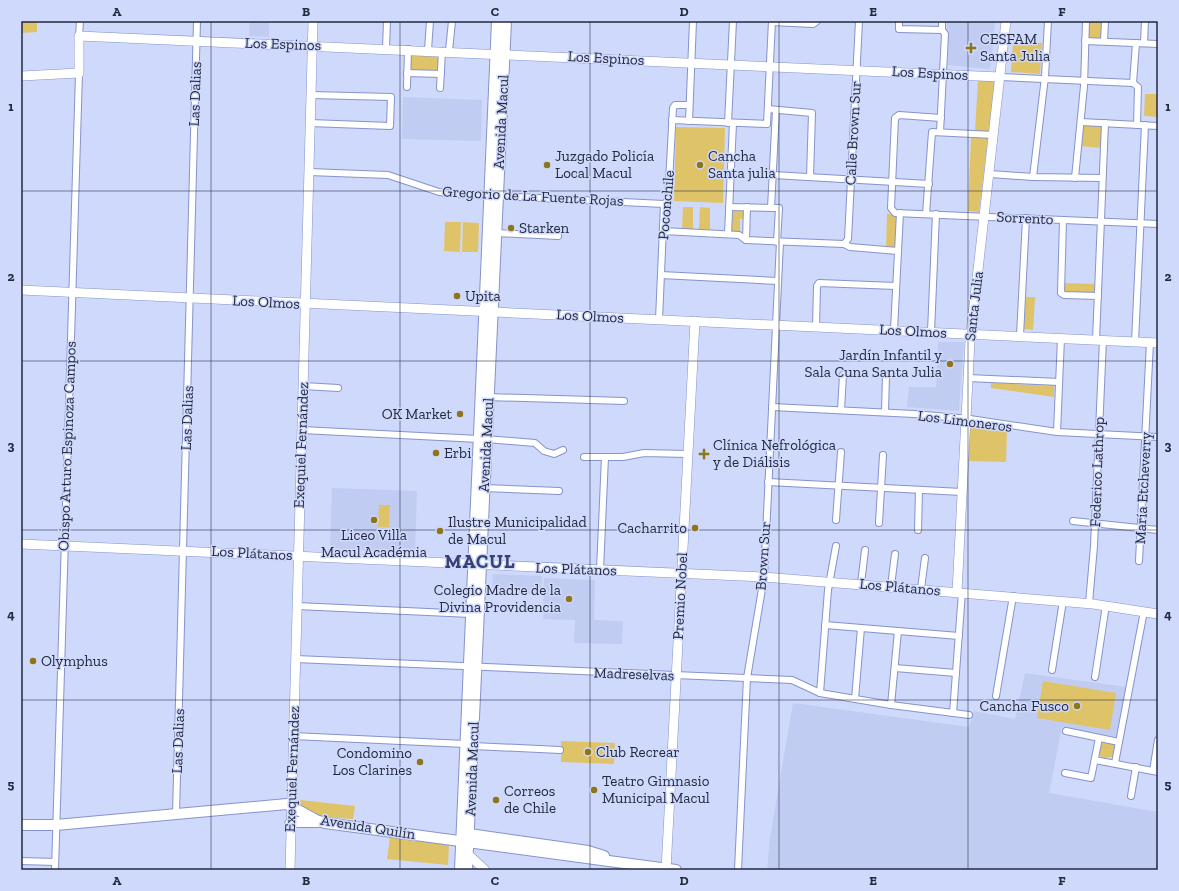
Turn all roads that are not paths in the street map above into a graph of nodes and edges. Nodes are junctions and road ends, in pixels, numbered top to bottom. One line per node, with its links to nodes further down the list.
1 (80, 21): 22 (street, Obispo Arturo Espinoza Campos)
2 (198, 21): 23 (street, Las Dalias)
3 (313, 21): 29 (street, Exequiel Fernández)
4 (387, 21): 30 (street)
5 (430, 21): 32 (street)
6 (452, 21): 33 (street)
7 (497, 21): 34 (main road, Avenida Macul)
8 (506, 21): 34 (main road, Avenida Macul)
9 (693, 21): 35 (street)
10 (734, 21): 36 (street)
11 (772, 21): 12 (street); 37 (street)
12 (817, 21)
13 (858, 21): 38 (street, Calle Brown Sur)
14 (899, 21): 21 (street)
15 (942, 21): 21 (street)
16 (1006, 21): 44 (street, Santa Julia)
17 (1048, 21): 45 (street)
18 (1086, 21): 24 (street)
19 (1105, 21): 25 (street)
20 (1145, 21): 27 (street)
21 (942, 30): 42 (street)
22 (79, 36): 23 (street, Los Espinos); 39 (street, Obispo Arturo Espinoza Campos)
23 (197, 40): 29 (street, Los Espinos); 104 (street, Las Dalias)
24 (1085, 41): 25 (street); 46 (street)
25 (1104, 42): 26 (street)
26 (1136, 43): 27 (street); 47 (street)
27 (1144, 43): 28 (street)
28 (1158, 44)
29 (312, 45): 30 (street, Los Espinos); 50 (street, Exequiel Fernández)
30 (386, 48): 31 (street, Los Espinos)
31 (408, 49): 32 (street, Los Espinos); 40 (street)
32 (428, 50): 33 (street, Los Espinos)
33 (445, 51): 34 (street, Los Espinos); 41 (street)
34 (500, 53): 35 (street, Los Espinos); 76 (main road, Avenida Macul)
35 (691, 62): 36 (street, Los Espinos); 51 (street)
36 (731, 64): 37 (street, Los Espinos); 59 (street)
37 (770, 66): 38 (street, Los Espinos); 52 (street)
38 (856, 70): 42 (street, Los Espinos); 73 (street, Calle Brown Sur)
39 (79, 73): 43 (street); 102 (street, Obispo Arturo Espinoza Campos)
40 (407, 73): 41 (street); 48 (street)
41 (441, 74): 49 (street)
42 (943, 74): 44 (street, Los Espinos); 54 (street)
43 (21, 76)
44 (1000, 77): 45 (street, Los Espinos); 65 (street, Santa Julia)
45 (1044, 79): 46 (street, Los Espinos); 70 (street)
46 (1084, 81): 47 (street, Los Espinos); 57 (street)
47 (1133, 83): 61 (street)
48 (407, 87)
49 (440, 88)
50 (311, 94): 58 (street, Exequiel Fernández); 58 (street)
51 (689, 105): 55 (street, Poconchile); 56 (street)
52 (768, 109): 53 (street); 59 (street)
53 (776, 110): 68 (street); 69 (street)
54 (941, 118): 64 (street); 74 (street)
55 (672, 120): 56 (street); 77 (street, Poconchile)
56 (689, 121): 59 (street)
57 (1081, 122): 60 (street); 71 (street)
58 (310, 123): 66 (street, Exequiel Fernández)
59 (731, 123): 78 (street)
60 (1105, 124): 61 (street); 72 (street, Federico Lathrop)
61 (1137, 125): 62 (street)
62 (1145, 125): 63 (street); 88 (street)
63 (1158, 126)
64 (940, 132): 65 (street); 75 (street)
65 (994, 135): 67 (street, Santa Julia)
66 (309, 172): 76 (street, Gregorio de La Fuente Rojas); 105 (street, Exequiel Fernández)
67 (990, 174): 70 (street); 84 (street, Santa Julia)
68 (773, 176): 69 (street); 80 (street)
69 (810, 177): 73 (street)
70 (1032, 177): 71 (street)
71 (1075, 178): 72 (street)
72 (1102, 178): 87 (street, Federico Lathrop)
73 (851, 180): 74 (street); 96 (street, Calle Brown Sur)
74 (892, 182): 75 (street); 81 (street, Sorrento)
75 (929, 184): 82 (street)
76 (493, 196): 77 (street, Gregorio de La Fuente Rojas); 91 (main road, Avenida Macul); 106 (main road, Avenida Macul)
77 (664, 204): 90 (street, Poconchile)
78 (729, 207): 79 (street); 92 (street)
79 (747, 207): 80 (street); 94 (street)
80 (771, 208): 95 (street, Brown Sur)
81 (900, 213): 82 (street, Sorrento); 97 (street)
82 (926, 214): 83 (street, Sorrento)
83 (936, 214): 84 (street, Sorrento); 112 (street)
84 (985, 216): 85 (street, Sorrento); 113 (street, Santa Julia)
85 (1026, 218): 86 (street, Sorrento); 114 (street)
86 (1063, 220): 87 (street, Sorrento); 103 (street)
87 (1101, 221): 88 (street, Sorrento); 103 (street, Federico Lathrop)
88 (1140, 223): 89 (street, Sorrento); 117 (street)
89 (1158, 224)
90 (663, 231): 92 (street); 98 (street, Poconchile)
91 (495, 233): 93 (street); 106 (main road, Avenida Macul)
92 (728, 234): 94 (street)
93 (558, 236)
94 (746, 240): 95 (street)
95 (778, 242): 96 (street); 99 (street, Brown Sur)
96 (844, 244): 97 (street)
97 (898, 251): 100 (street)
98 (661, 275): 99 (street); 107 (street, Poconchile)
99 (778, 280): 109 (street, Brown Sur)
100 (896, 286): 110 (street); 111 (street)
101 (21, 290): 102 (street, Los Olmos)
102 (72, 293): 104 (street, Los Olmos); 158 (street, Obispo Arturo Espinoza Campos)
103 (1098, 296): 116 (street, Federico Lathrop)
104 (190, 298): 105 (street, Los Olmos); 160 (street, Las Dalias)
105 (305, 304): 106 (street, Los Olmos); 123 (street, Exequiel Fernández)
106 (488, 312): 107 (street, Los Olmos); 125 (main road, Avenida Macul)
107 (659, 320): 108 (street, Los Olmos)
108 (695, 321): 109 (street, Los Olmos); 139 (street, Premio Nobel)
109 (776, 325): 110 (street, Los Olmos); 127 (street, Brown Sur)
110 (816, 327): 111 (street, Los Olmos)
111 (894, 330): 112 (street, Los Olmos)
112 (931, 332): 113 (street, Los Olmos)
113 (971, 334): 114 (street, Los Olmos); 121 (street, Santa Julia)
114 (1020, 336): 115 (street, Los Olmos)
115 (1061, 338): 116 (street, Los Olmos); 122 (street)
116 (1099, 340): 117 (street, Los Olmos); 133 (street, Federico Lathrop)
117 (1135, 342): 118 (street, Los Olmos)
118 (1154, 342): 134 (street, María Etcheverry)
119 (843, 375): 128 (street)
120 (886, 376): 129 (street)
121 (968, 378): 122 (street); 130 (street, Santa Julia)
122 (1059, 382): 132 (street)
123 (303, 386): 124 (street); 131 (street, Exequiel Fernández)
124 (338, 388)
125 (485, 397): 126 (street); 136 (main road, Avenida Macul)
126 (624, 401)
127 (772, 407): 128 (street, Los Limoneros); 143 (street, Brown Sur)
128 (841, 410): 129 (street, Los Limoneros)
129 (885, 412): 130 (street, Los Limoneros)
130 (966, 419): 132 (street, Los Limoneros); 149 (street, Santa Julia)
131 (302, 430): 136 (street); 163 (street, Exequiel Fernández)
132 (1057, 432): 133 (street, Los Limoneros)
133 (1098, 434): 134 (street, Los Limoneros); 153 (street, Federico Lathrop)
134 (1145, 436): 135 (street, Los Limoneros); 155 (street, María Etcheverry)
135 (1158, 437)
136 (483, 439): 137 (street); 145 (main road, Avenida Macul); 166 (main road, Avenida Macul)
137 (563, 450)
138 (840, 452): 144 (street)
139 (688, 454): 142 (street); 168 (street, Premio Nobel)
140 (883, 455): 146 (street)
141 (584, 456): 142 (street)
142 (605, 457): 167 (street)
143 (768, 482): 144 (street); 169 (street, Brown Sur)
144 (838, 486): 146 (street); 150 (street)
145 (484, 488): 148 (street); 166 (main road, Avenida Macul)
146 (881, 488): 147 (street); 152 (street)
147 (919, 490): 149 (street); 154 (street)
148 (559, 491)
149 (962, 492): 174 (street, Santa Julia)
150 (836, 520)
151 (1073, 521): 153 (street)
152 (879, 523)
153 (1095, 524): 155 (street); 177 (street, Federico Lathrop)
154 (918, 530)
155 (1141, 530): 156 (street); 165 (street, María Etcheverry)
156 (1158, 530)
157 (21, 544): 158 (street, Los Plátanos)
158 (64, 546): 160 (street, Los Plátanos); 219 (street, Obispo Arturo Espinoza Campos)
159 (836, 546): 170 (street)
160 (183, 550): 163 (street, Los Plátanos); 215 (street, Las Dalias)
161 (865, 550): 171 (street)
162 (896, 554): 172 (street)
163 (298, 556): 166 (street, Los Plátanos); 179 (street, Exequiel Fernández)
164 (925, 558): 173 (street)
165 (1140, 561)
166 (477, 564): 167 (street, Los Plátanos); 181 (main road, Avenida Macul); 188 (main road, Avenida Macul)
167 (600, 570): 168 (street, Los Plátanos)
168 (681, 573): 169 (street, Los Plátanos); 192 (street, Premio Nobel)
169 (764, 576): 170 (street, Los Plátanos); 194 (street, Brown Sur)
170 (830, 581): 171 (street, Los Plátanos); 183 (street)
171 (861, 584): 172 (street, Los Plátanos)
172 (891, 586): 173 (street, Los Plátanos)
173 (921, 589): 174 (street, Los Plátanos)
174 (960, 592): 175 (street, Los Plátanos); 186 (street)
175 (1013, 596): 176 (street, Los Plátanos); 196 (street)
176 (1063, 601): 177 (street, Los Plátanos); 190 (street)
177 (1089, 603): 178 (street, Los Plátanos)
178 (1106, 605): 180 (street, Los Plátanos); 193 (street)
179 (297, 606): 181 (street); 187 (street, Exequiel Fernández)
180 (1144, 611): 182 (street, Los Plátanos); 205 (street)
181 (471, 614): 188 (main road, Avenida Macul)
182 (1158, 614)
183 (825, 625): 184 (street); 195 (street)
184 (861, 628): 185 (street); 197 (street)
185 (898, 631): 186 (street); 189 (street)
186 (959, 636): 191 (street)
187 (295, 659): 188 (street, Madreselvas); 202 (street, Exequiel Fernández)
188 (472, 667): 192 (street, Madreselvas); 206 (main road, Avenida Macul)
189 (894, 668): 191 (street); 198 (street)
190 (1052, 670)
191 (956, 673): 199 (street)
192 (676, 676): 194 (street, Madreselvas); 228 (street, Premio Nobel)
193 (1095, 677)
194 (747, 678): 195 (street, Madreselvas); 229 (street, Brown Sur)
195 (820, 693): 197 (street, Madreselvas)
196 (996, 696)
197 (855, 699): 198 (street, Madreselvas)
198 (892, 705): 199 (street, Madreselvas)
199 (953, 713): 200 (street, Madreselvas)
200 (969, 715)
201 (1066, 731): 203 (street)
202 (293, 736): 206 (street); 214 (street, Exequiel Fernández)
203 (1099, 738): 205 (street); 208 (street)
204 (1158, 740): 211 (street)
205 (1118, 742): 209 (street)
206 (469, 745): 207 (street); 220 (main road, Avenida Macul)
207 (560, 750)
208 (1095, 760): 209 (street); 212 (street)
209 (1115, 763): 210 (street)
210 (1136, 767): 211 (street); 213 (street)
211 (1155, 771)
212 (1065, 773)
213 (1131, 796)
214 (291, 805): 215 (main road); 216 (main road, Avenida Quilín); 217 (street, Exequiel Fernández)
215 (176, 814): 219 (main road)
216 (321, 822): 217 (main road); 220 (main road, Avenida Quilín)
217 (290, 824): 224 (street, Exequiel Fernández)
218 (21, 825): 219 (main road)
219 (56, 825): 222 (street, Obispo Arturo Espinoza Campos)
220 (465, 844): 225 (main road, Avenida Macul); 226 (main road, Avenida Macul); 227 (street); 228 (main road, Avenida Quilín)
221 (21, 861): 222 (street)
222 (55, 862): 223 (street, Obispo Arturo Espinoza Campos)
223 (55, 870)
224 (290, 870)
225 (460, 870)
226 (467, 870)
227 (485, 870)
228 (670, 870)
229 (738, 870)

